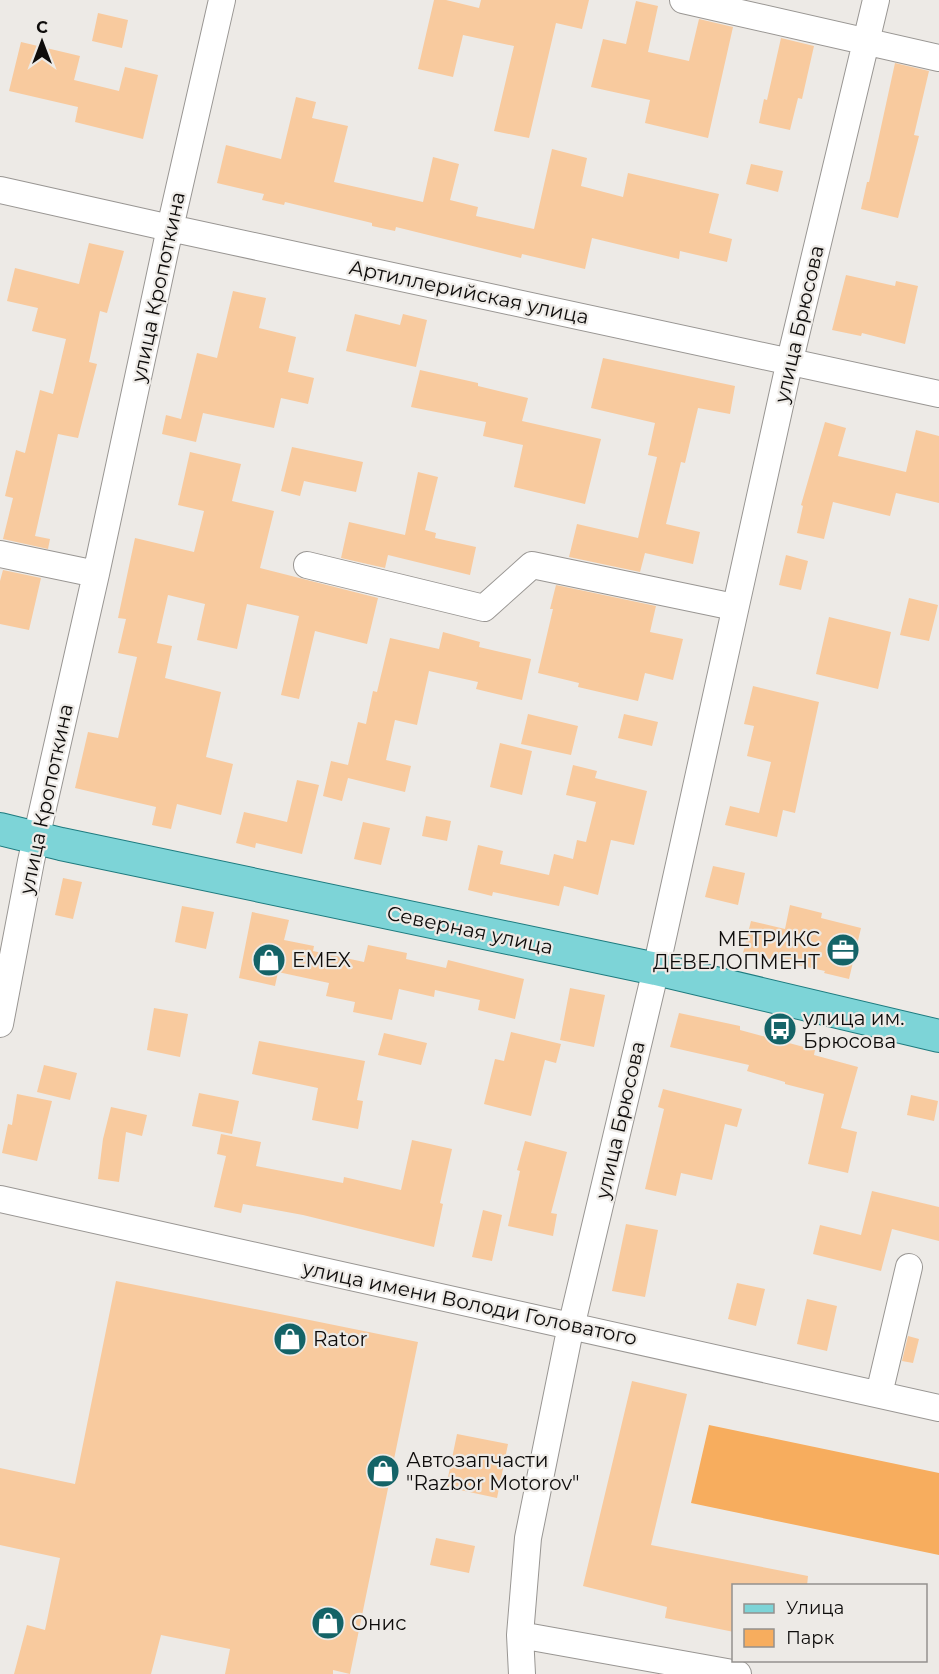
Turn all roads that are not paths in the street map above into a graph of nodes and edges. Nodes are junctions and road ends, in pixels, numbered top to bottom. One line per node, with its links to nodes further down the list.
1 (222, 0): 7 (street, улица Кропоткина)
2 (683, 0): 4 (street)
3 (876, 0): 4 (street, улица Брюсова)
4 (867, 42): 5 (street); 8 (street, улица Брюсова)
5 (939, 58)
6 (0, 190): 7 (street, Артиллерийская улица)
7 (170, 228): 8 (street, Артиллерийская улица); 12 (street, улица Кропоткина)
8 (790, 360): 9 (street, Артиллерийская улица); 13 (street, улица Брюсова)
9 (939, 394)
10 (0, 554): 12 (street)
11 (307, 565): 13 (street)
12 (96, 574): 15 (street, улица Кропоткина)
13 (734, 607): 16 (street, улица Брюсова)
14 (0, 829): 15 (main road, Северная улица)
15 (37, 838): 16 (main road, Северная улица); 17 (street, улица Кропоткина)
16 (656, 969): 18 (main road, Северная улица); 21 (street, улица Брюсова)
17 (0, 1024)
18 (939, 1035)
19 (0, 1199): 21 (street, улица имени Володи Головатого)
20 (909, 1268): 22 (street)
21 (573, 1325): 22 (street, улица имени Володи Головатого); 24 (street, улица Брюсова)
22 (879, 1394): 23 (street, улица имени Володи Головатого)
23 (939, 1408)
24 (520, 1635): 25 (street); 26 (street, улица Брюсова)
25 (698, 1670): 27 (street)
26 (522, 1674)
27 (738, 1674)

